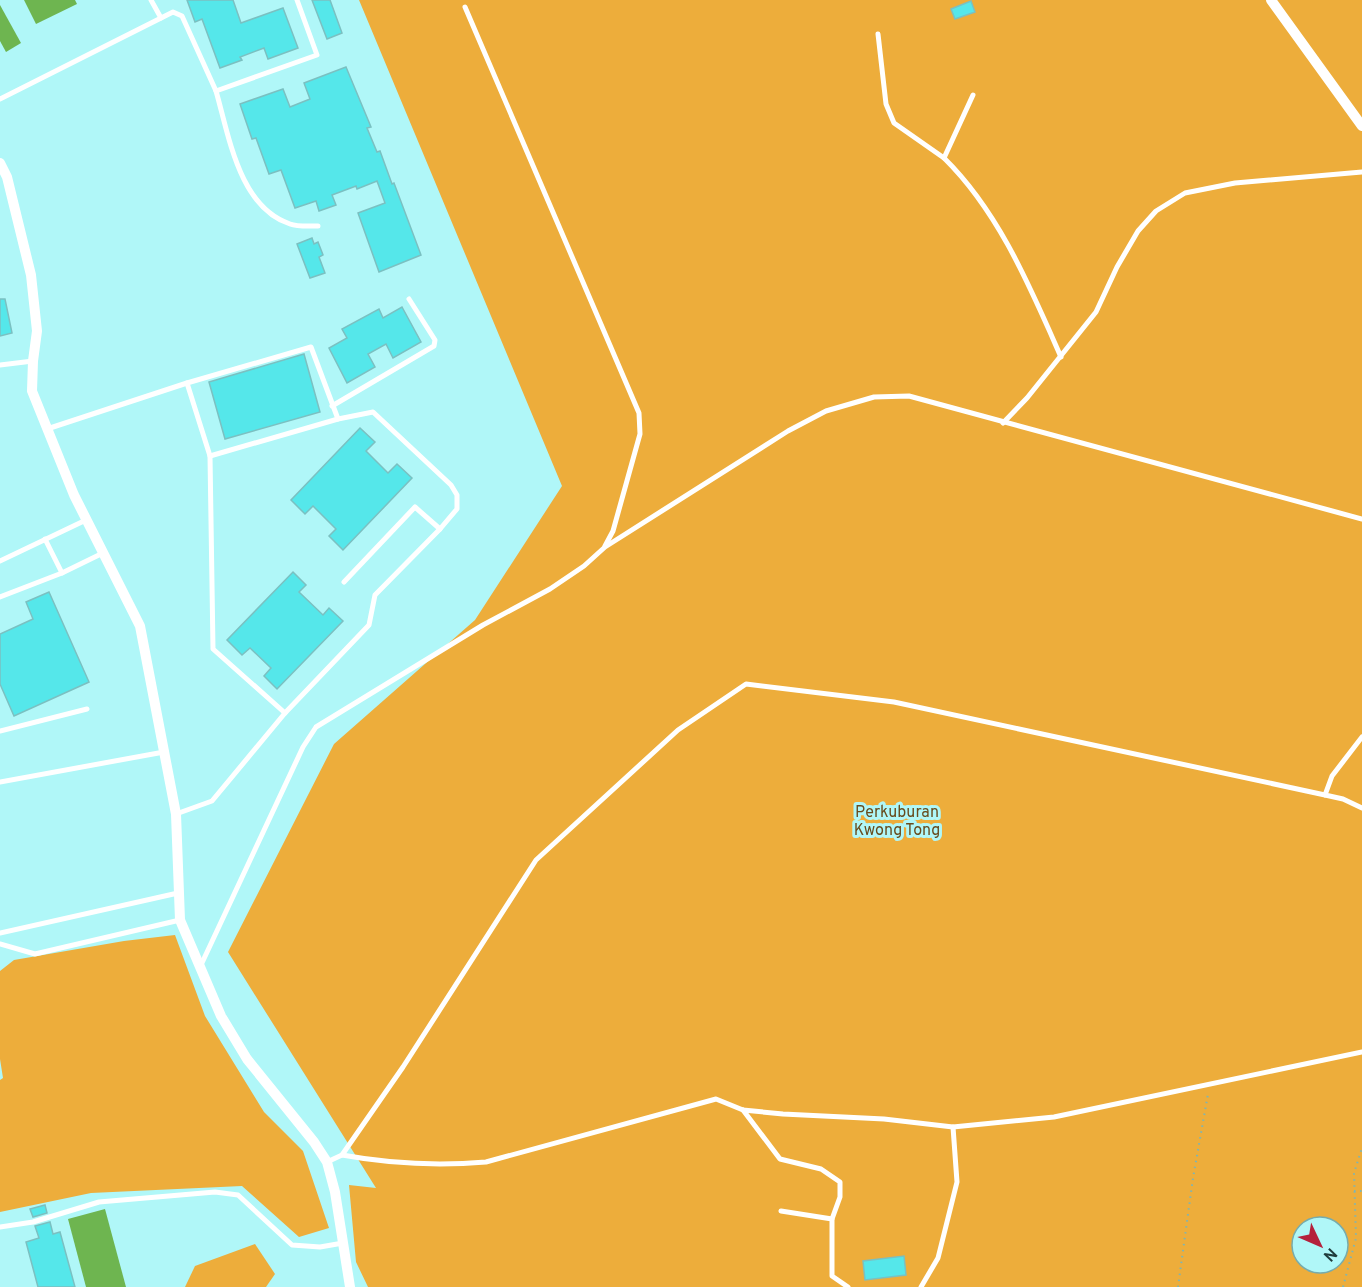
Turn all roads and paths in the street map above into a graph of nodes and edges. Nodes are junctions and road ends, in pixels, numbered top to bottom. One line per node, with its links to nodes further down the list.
1 (151, 0): 5 (lane)
2 (297, 0): 7 (lane)
3 (1274, 2): 10 (street)
4 (465, 7): 29 (lane)
5 (161, 18): 7 (lane); 9 (lane)
6 (878, 34): 11 (lane)
7 (216, 91): 14 (lane)
8 (973, 95): 11 (lane)
9 (0, 99)
10 (1362, 126)
11 (944, 158): 16 (lane)
12 (0, 163): 17 (street)
13 (1362, 172): 16 (lane)
14 (318, 226)
15 (408, 299): 20 (lane)
16 (1061, 357): 22 (lane)
17 (33, 361): 18 (lane); 23 (street)
18 (0, 365)
19 (187, 383): 20 (lane); 23 (lane); 24 (lane)
20 (332, 406): 21 (lane)
21 (338, 419): 24 (lane); 27 (lane)
22 (1003, 423): 25 (lane); 29 (lane)
23 (47, 429): 26 (street)
24 (210, 456): 36 (lane)
25 (1362, 519)
26 (86, 520): 28 (lane); 30 (street)
27 (440, 529): 33 (lane); 36 (lane)
28 (45, 539): 31 (lane); 32 (lane)
29 (604, 547): 48 (lane)
30 (103, 552): 32 (lane); 39 (street)
31 (0, 561)
32 (62, 573): 34 (lane)
33 (344, 582)
34 (0, 597)
35 (87, 709): 37 (lane)
36 (285, 713): 43 (lane)
37 (0, 732)
38 (1362, 737): 41 (lane)
39 (164, 752): 40 (lane); 43 (street)
40 (0, 782)
41 (1325, 795): 42 (lane); 54 (lane)
42 (1362, 808)
43 (176, 814): 44 (street)
44 (178, 892): 45 (street); 46 (lane)
45 (180, 920): 47 (lane); 48 (street)
46 (0, 933)
47 (0, 944)
48 (200, 967): 55 (street)
49 (1362, 1052): 50 (lane)
50 (1210, 1085): 52 (lane); 65 (path)
51 (743, 1110): 52 (lane); 54 (lane); 59 (lane)
52 (953, 1127): 64 (lane)
53 (1362, 1148): 56 (path)
54 (342, 1155): 55 (lane)
55 (327, 1162): 61 (street)
56 (1354, 1191): 57 (path); 66 (path)
57 (1362, 1191)
58 (780, 1212): 59 (lane)
59 (832, 1219): 63 (lane)
60 (0, 1227): 61 (lane)
61 (343, 1242): 62 (street)
62 (350, 1287)
63 (848, 1287)
64 (921, 1287)
65 (1178, 1287)
66 (1343, 1287)

